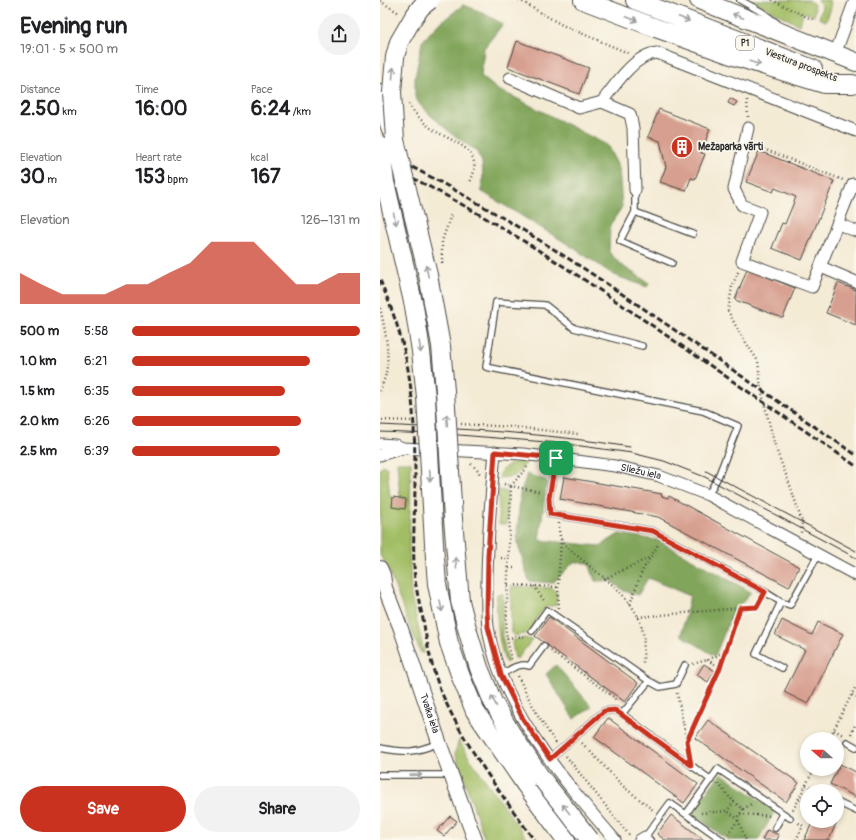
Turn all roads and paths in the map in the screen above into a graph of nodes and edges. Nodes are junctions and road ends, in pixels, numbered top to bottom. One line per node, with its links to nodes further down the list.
1 (430, 0): 21 (main road, one-way to 1, bridge)
2 (583, 0): 13 (main road, one-way to 13)
3 (635, 0): 13 (main road, Viestura prospekts / P1, one-way to 13)
4 (699, 0): 9 (main road, P1, one-way to 4)
5 (740, 0): 9 (lane)
6 (772, 0): 8 (path)
7 (855, 0): 10 (street)
8 (816, 21)
9 (800, 40): 10 (main road, P1)
10 (835, 54): 11 (main road, P1)
11 (856, 62)
12 (510, 78): 17 (street)
13 (854, 85)
14 (380, 94): 21 (main road, bridge)
15 (407, 99): 23 (path)
16 (747, 100): 18 (path)
17 (602, 102): 19 (street); 25 (street)
18 (748, 128): 20 (street)
19 (856, 131)
20 (745, 142): 24 (path); 30 (street)
21 (388, 143): 22 (main road, bridge); 121 (main road, one-way to 21, bridge)
22 (382, 176): 120 (main road, one-way to 120, bridge)
23 (470, 183)
24 (853, 184): 27 (street)
25 (635, 190): 26 (lane)
26 (636, 212): 29 (lane); 31 (lane)
27 (838, 224): 28 (street); 32 (street)
28 (856, 231)
29 (693, 234)
30 (742, 260): 32 (street); 52 (path)
31 (672, 263)
32 (821, 267): 33 (street)
33 (856, 282)
34 (380, 308): 36 (path)
35 (642, 346): 48 (lane)
36 (380, 391)
37 (382, 420): 38 (path)
38 (413, 422)
39 (458, 424): 40 (path)
40 (578, 434)
41 (380, 444): 42 (street, Sliežu iela)
42 (403, 448): 43 (street, Sliežu iela); 44 (street, Sliežu iela)
43 (495, 452): 45 (street, Sliežu iela); 80 (street)
44 (380, 455)
45 (556, 458): 47 (lane); 48 (street, Sliežu iela)
46 (511, 486): 47 (path)
47 (550, 494): 49 (lane)
48 (708, 495): 52 (street, Sliežu iela)
49 (558, 515): 50 (lane); 51 (path)
50 (663, 536): 54 (path); 66 (lane)
51 (561, 539): 61 (path); 65 (path)
52 (801, 545): 53 (street, Sliežu iela)
53 (818, 555): 60 (street, Sliežu iela); 67 (lane)
54 (651, 556): 61 (path); 68 (path)
55 (502, 558): 56 (path)
56 (509, 558)
57 (380, 568): 62 (street, Tvaika iela)
58 (508, 568): 59 (path)
59 (515, 568)
60 (856, 575)
61 (604, 579): 68 (path)
62 (383, 585): 93 (street, Tvaika iela)
63 (508, 585): 64 (path)
64 (534, 586): 65 (path); 70 (path)
65 (558, 587): 71 (path)
66 (765, 592): 67 (lane); 69 (path)
67 (781, 602): 79 (lane)
68 (630, 604): 72 (path)
69 (740, 608): 72 (path); 75 (path)
70 (547, 610): 71 (lane); 73 (lane)
71 (554, 615): 81 (lane)
72 (638, 616): 81 (path)
73 (532, 631)
74 (544, 646): 80 (lane); 87 (path)
75 (726, 651): 76 (path); 78 (path)
76 (707, 660): 77 (path); 78 (path)
77 (685, 665): 83 (lane)
78 (720, 668): 92 (path)
79 (782, 668)
80 (501, 675): 97 (street)
81 (642, 675): 82 (lane)
82 (649, 681): 83 (lane); 88 (lane)
83 (676, 684): 92 (path)
84 (856, 686): 85 (path)
85 (852, 695): 86 (path); 89 (path)
86 (856, 697)
87 (615, 710): 88 (lane); 91 (lane)
88 (622, 714): 98 (lane)
89 (834, 730): 90 (path)
90 (837, 732)
91 (576, 737): 97 (lane); 111 (path)
92 (687, 741): 98 (path)
93 (440, 742): 96 (lane); 100 (street, Tvaika iela)
94 (847, 742): 95 (lane)
95 (856, 747)
96 (380, 748)
97 (550, 759): 122 (street)
98 (691, 765): 102 (lane)
99 (380, 775): 100 (lane, one-way to 100)
100 (452, 775): 119 (street, Tvaika iela)
101 (810, 776): 103 (path)
102 (710, 780): 105 (path); 109 (lane); 112 (lane)
103 (806, 784)
104 (799, 800): 113 (path)
105 (734, 802): 107 (path); 110 (path)
106 (844, 805): 108 (lane)
107 (727, 811): 109 (path); 114 (path)
108 (856, 811)
109 (686, 814): 111 (lane); 123 (lane)
110 (740, 814): 112 (path); 114 (path)
111 (660, 816): 118 (lane)
112 (782, 816): 113 (lane); 115 (lane)
113 (790, 818)
114 (737, 819): 117 (path); 124 (path)
115 (775, 828)
116 (802, 828): 125 (path)
117 (727, 835)
118 (645, 839)
119 (475, 840)
120 (566, 840)
121 (590, 840)
122 (615, 840)
123 (722, 840)
124 (746, 840)
125 (796, 840)

